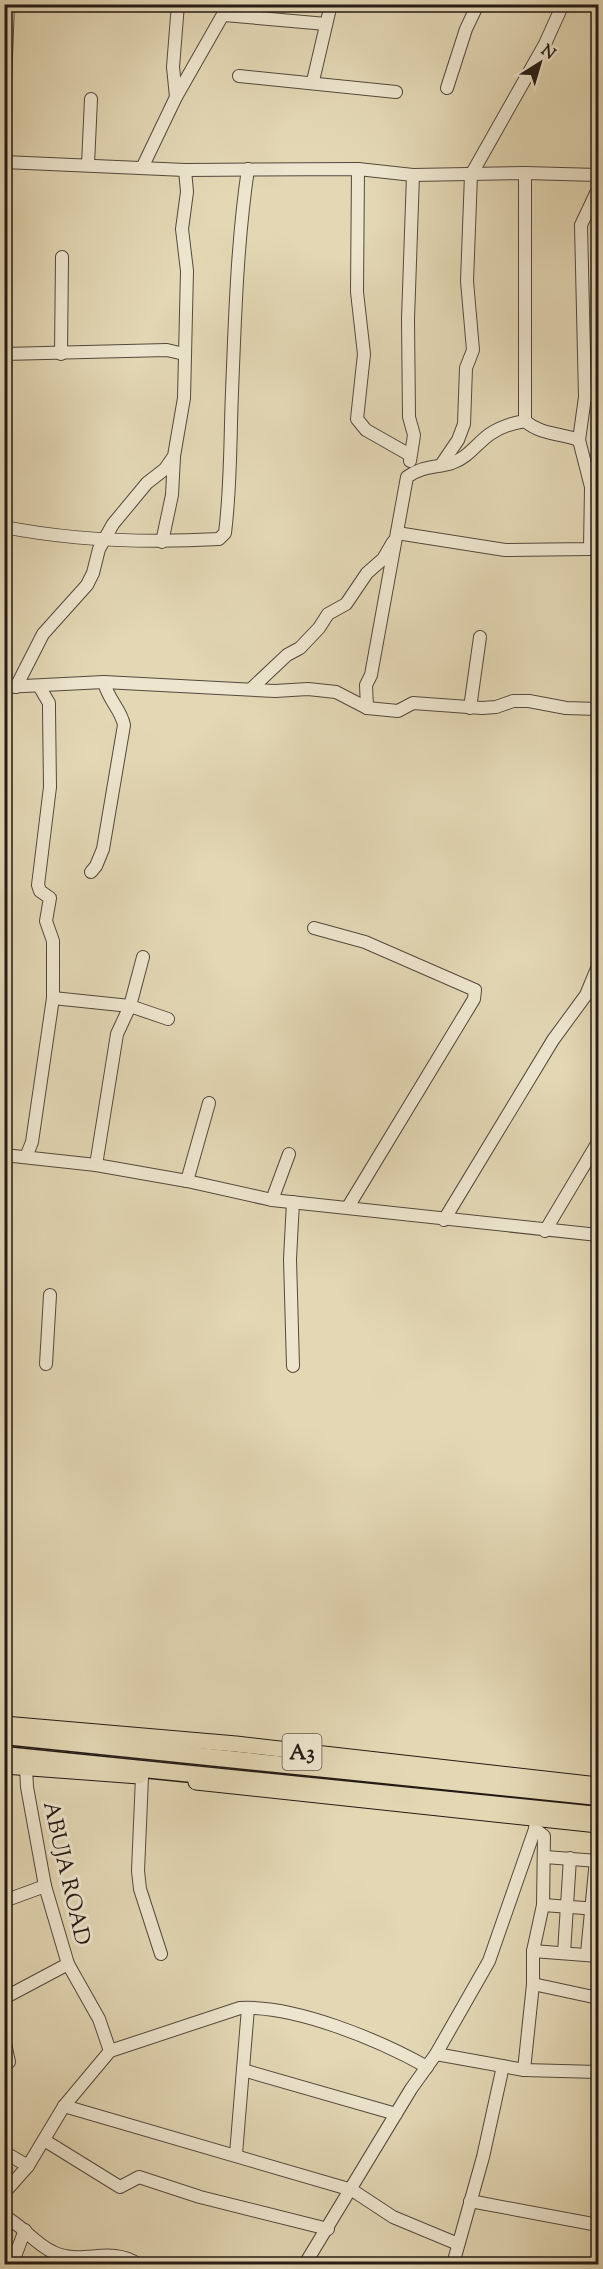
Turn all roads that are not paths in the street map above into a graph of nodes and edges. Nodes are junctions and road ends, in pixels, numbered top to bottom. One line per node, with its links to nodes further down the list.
1 (8, 4): 14 (street)
2 (178, 4): 12 (street)
3 (331, 4): 7 (street)
4 (478, 4): 10 (street)
5 (564, 4): 23 (street)
6 (226, 10): 7 (street); 12 (street)
7 (326, 24): 9 (street)
8 (239, 76): 9 (street)
9 (313, 81): 11 (street)
10 (447, 88)
11 (396, 92)
12 (176, 97): 17 (street)
13 (91, 99): 16 (street)
14 (4, 109)
15 (4, 162): 16 (street)
16 (88, 164): 17 (street)
17 (142, 168): 20 (street)
18 (248, 169): 19 (street); 20 (street); 41 (street)
19 (358, 169): 22 (street); 34 (street)
20 (185, 170): 29 (street)
21 (525, 173): 23 (street); 24 (street); 32 (street)
22 (413, 175): 23 (street); 34 (street)
23 (471, 175): 36 (street)
24 (598, 175)
25 (598, 189): 31 (street)
26 (62, 257): 28 (street)
27 (4, 354): 28 (street)
28 (61, 354): 29 (street)
29 (184, 354): 35 (street)
30 (598, 392): 31 (street)
31 (585, 397): 33 (street)
32 (525, 421): 33 (street); 36 (street)
33 (579, 441): 39 (street)
34 (410, 455): 37 (street)
35 (174, 456): 40 (street); 41 (street)
36 (441, 465): 37 (street)
37 (407, 477): 39 (street)
38 (4, 527): 40 (street)
39 (397, 532): 46 (street); 47 (street)
40 (105, 540): 41 (street); 45 (street)
41 (162, 542)
42 (480, 637): 48 (street)
43 (104, 682): 44 (street); 46 (street); 50 (street)
44 (39, 686): 45 (street); 54 (street)
45 (10, 687)
46 (251, 689): 47 (street)
47 (367, 708): 48 (street)
48 (470, 708): 49 (street)
49 (598, 709)
50 (91, 872)
51 (314, 928): 66 (street)
52 (143, 957): 55 (street)
53 (598, 966): 67 (street)
54 (53, 999): 55 (street); 61 (street)
55 (130, 1006): 56 (street); 62 (street)
56 (168, 1019)
57 (209, 1103): 63 (street)
58 (598, 1142): 68 (street)
59 (289, 1154): 64 (street)
60 (4, 1155): 61 (street)
61 (26, 1157): 62 (street)
62 (96, 1165): 63 (street)
63 (187, 1180): 64 (street)
64 (272, 1200): 65 (street)
65 (293, 1202): 66 (street); 72 (street)
66 (348, 1207): 67 (street)
67 (444, 1220): 68 (street)
68 (545, 1231): 69 (street)
69 (598, 1235)
70 (50, 1295): 71 (street)
71 (46, 1364)
72 (293, 1366)
73 (4, 1724): 79 (main road, A3)
74 (4, 1736): 80 (highway, A3)
75 (4, 1755): 81 (highway, A3)
76 (4, 1766): 77 (main road, A3)
77 (26, 1768): 78 (main road, A3); 87 (street, ABUJA ROAD)
78 (142, 1777): 82 (main road, A3); 94 (street)
79 (598, 1785)
80 (598, 1797)
81 (598, 1815)
82 (535, 1824): 83 (main road, A3); 84 (street); 103 (street)
83 (598, 1826)
84 (545, 1857): 85 (street); 89 (street)
85 (570, 1858): 86 (street); 90 (street)
86 (597, 1860): 91 (street)
87 (45, 1886): 88 (street); 96 (street, ABUJA ROAD)
88 (4, 1901)
89 (543, 1905): 90 (street); 92 (street)
90 (566, 1908): 91 (street); 93 (street)
91 (596, 1909): 95 (street)
92 (533, 1951): 93 (street); 97 (street)
93 (564, 1953): 95 (street)
94 (161, 1954)
95 (593, 1955)
96 (68, 1964): 98 (street); 102 (street, ABUJA ROAD)
97 (533, 1984): 99 (street); 108 (street)
98 (4, 1998)
99 (598, 2000)
100 (248, 2008): 102 (street); 106 (street); 107 (street)
101 (4, 2039): 104 (street)
102 (110, 2051): 110 (street)
103 (436, 2054): 105 (street); 106 (street)
104 (9, 2062)
105 (502, 2066): 108 (street); 118 (street)
106 (427, 2067): 111 (street)
107 (243, 2070): 111 (street); 114 (street)
108 (524, 2070): 109 (street)
109 (598, 2072)
110 (64, 2106): 112 (street); 114 (street)
111 (396, 2114): 116 (street)
112 (44, 2140): 115 (street); 121 (street)
113 (4, 2151): 115 (street)
114 (237, 2154): 116 (street)
115 (28, 2166): 117 (street)
116 (352, 2190): 121 (street); 123 (street)
117 (4, 2193)
118 (470, 2201): 120 (street); 123 (street)
119 (4, 2216): 122 (street)
120 (598, 2225)
121 (328, 2229): 127 (street)
122 (25, 2230): 124 (street); 125 (street)
123 (458, 2244): 128 (street)
124 (109, 2259): 126 (street)
125 (12, 2265)
126 (138, 2265)
127 (305, 2265)
128 (453, 2265)

